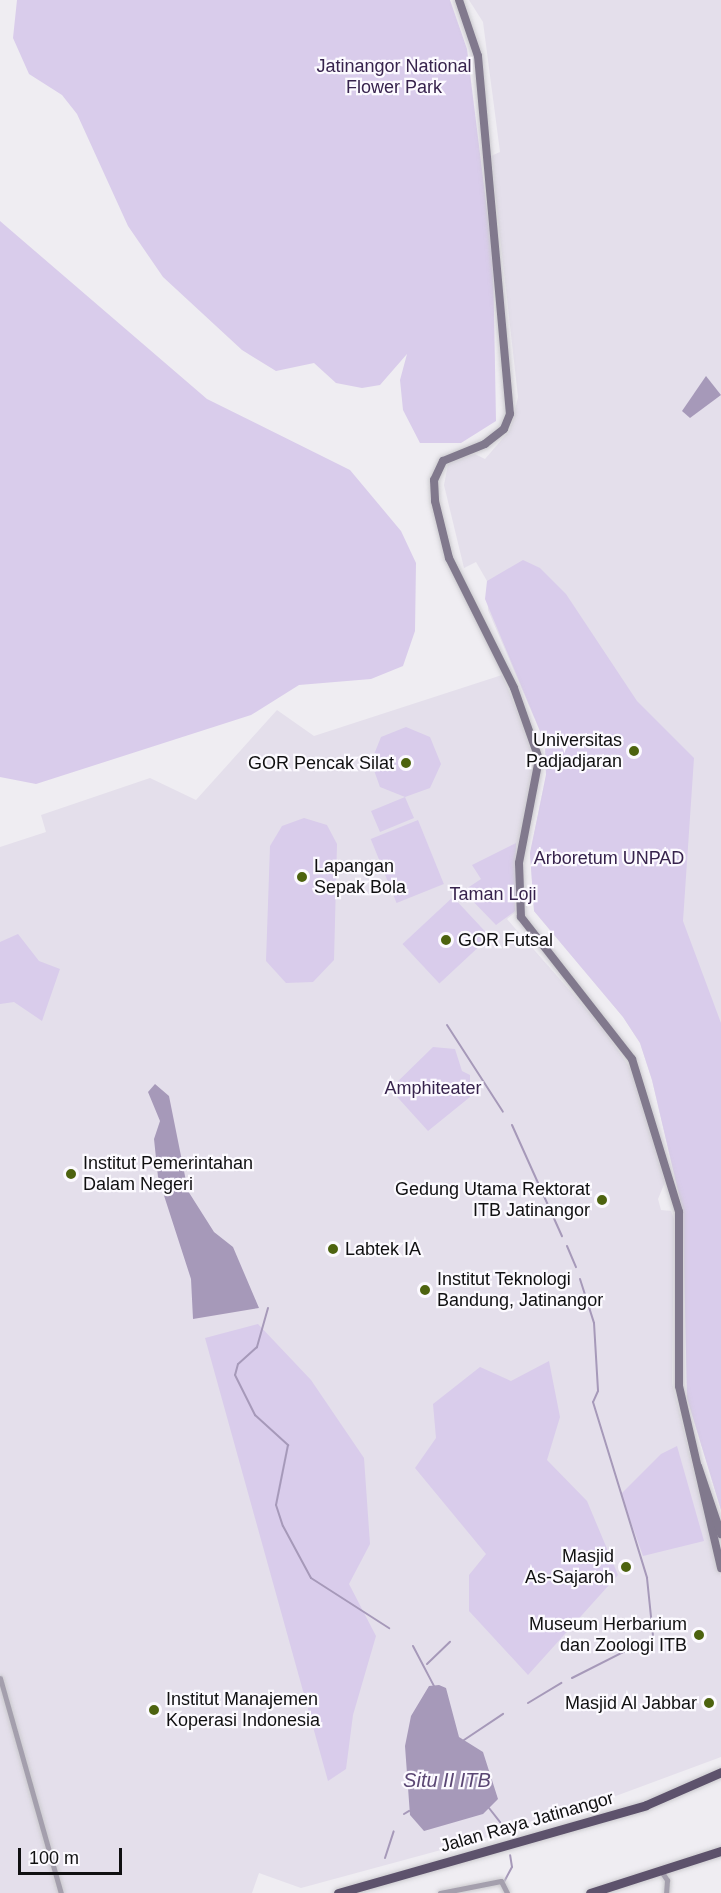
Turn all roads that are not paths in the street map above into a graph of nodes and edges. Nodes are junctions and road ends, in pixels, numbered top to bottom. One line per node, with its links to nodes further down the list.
1 (459, 0): 2 (main road)
2 (696, 1462): 3 (main road); 4 (main road)
3 (721, 1534)
4 (721, 1568)
5 (0, 1678): 9 (street)
6 (721, 1772): 10 (highway, Jalan Raya Jatinangor)
7 (721, 1851): 8 (highway)
8 (661, 1870): 13 (highway); 14 (street)
9 (60, 1893)
10 (338, 1893)
11 (440, 1893): 12 (street)
12 (507, 1893)
13 (590, 1893)
14 (666, 1893)

